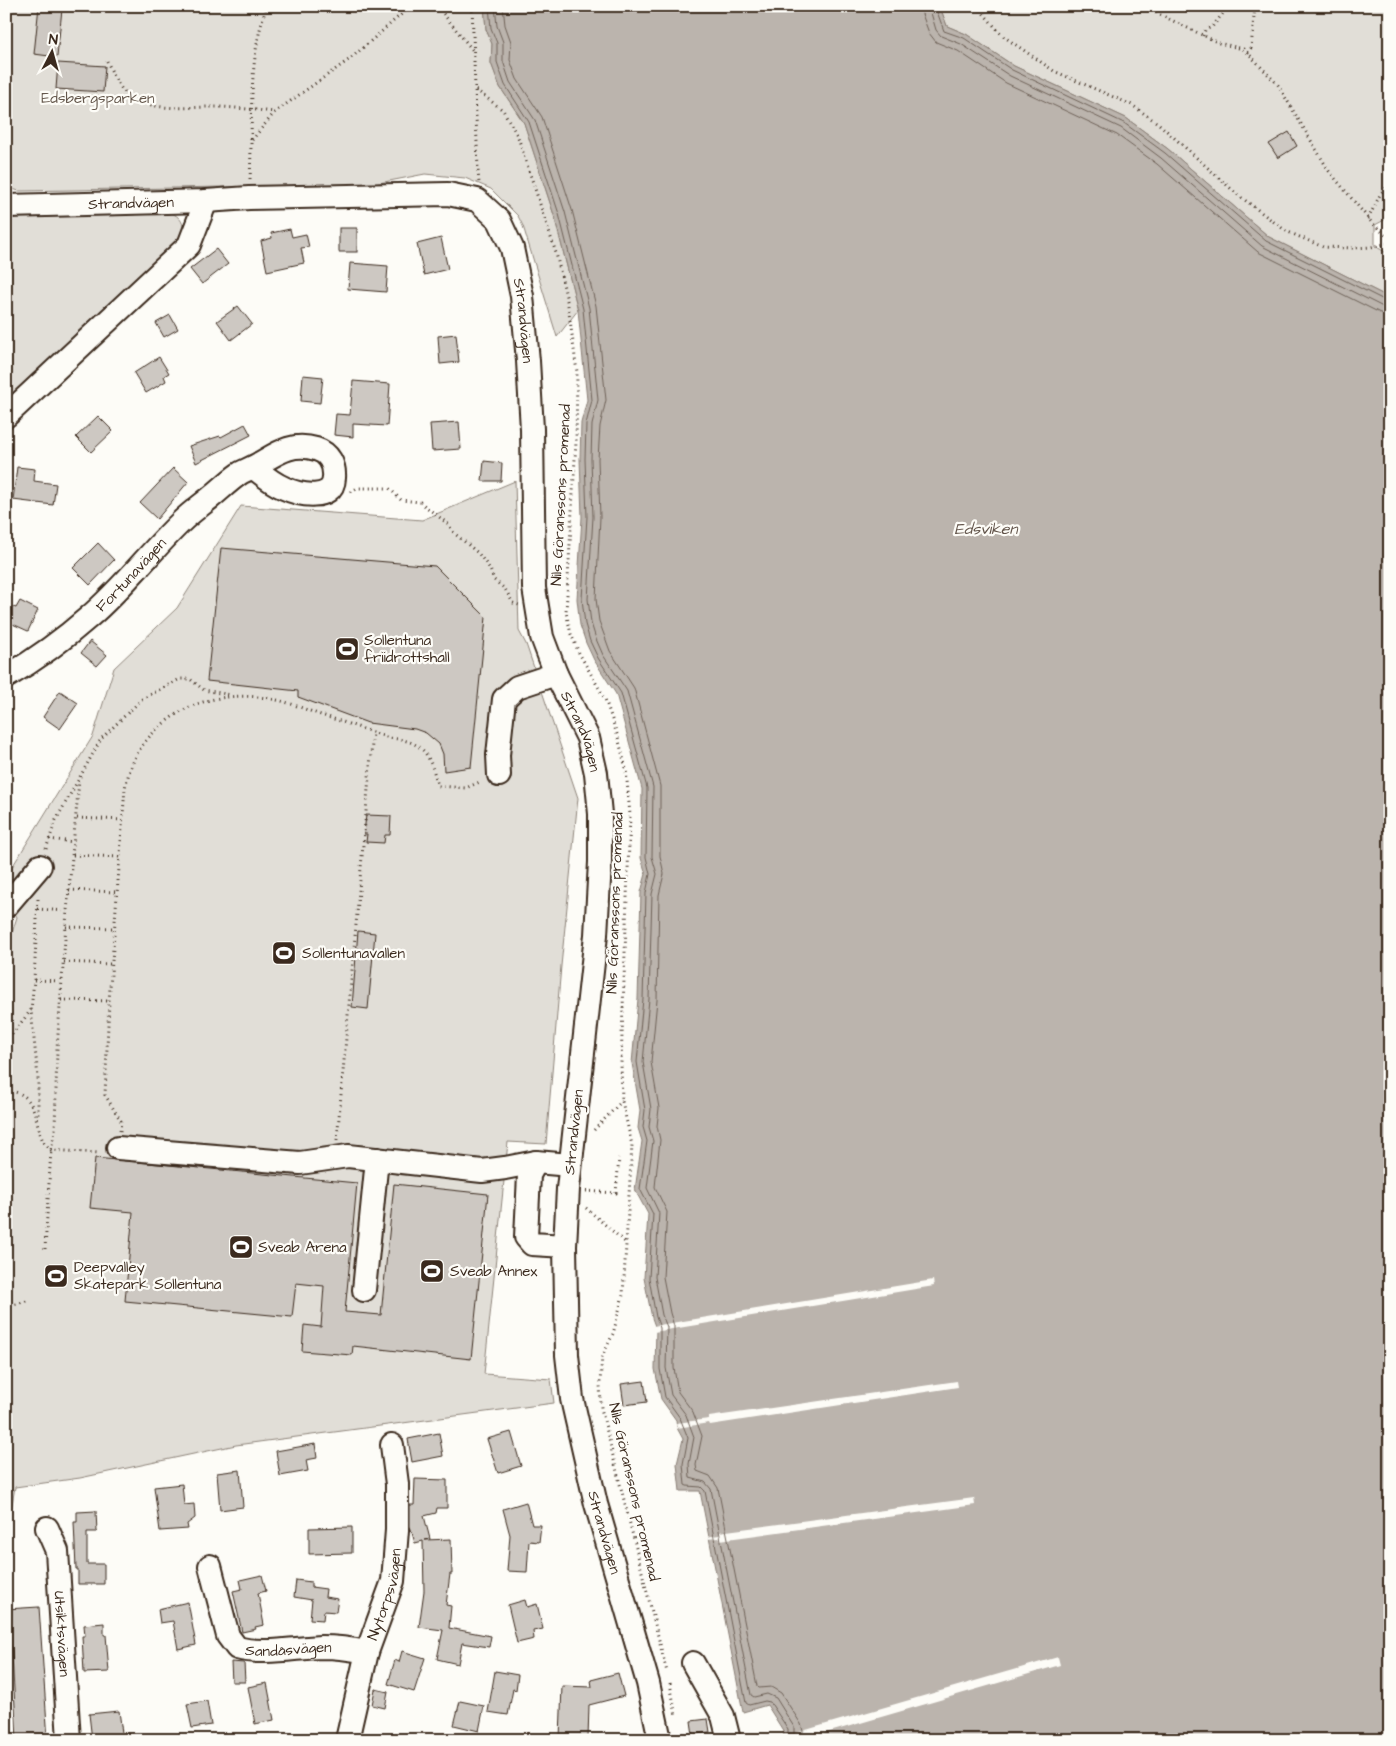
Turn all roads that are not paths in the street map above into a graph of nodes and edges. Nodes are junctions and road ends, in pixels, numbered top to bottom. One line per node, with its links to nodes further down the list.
1 (206, 201): 2 (street, Strandvägen); 3 (street); 5 (street, Strandvägen)
2 (6, 206)
3 (6, 416)
4 (253, 467): 4 (street, Fortunavägen); 6 (street, Fortunavägen)
5 (556, 674): 7 (street); 13 (street, Strandvägen)
6 (6, 676)
7 (499, 775)
8 (40, 866): 9 (street)
9 (6, 906)
10 (110, 1151): 11 (street)
11 (377, 1159): 12 (street); 15 (street)
12 (536, 1162): 13 (street); 14 (street)
13 (570, 1165): 14 (street, Strandvägen)
14 (565, 1246): 23 (street, Strandvägen)
15 (364, 1290)
16 (392, 1445): 19 (street, Nytorpsvägen)
17 (47, 1528): 21 (street, Utsiktsvägen)
18 (210, 1566): 19 (street, Sandåsvägen)
19 (367, 1652): 22 (street, Nytorpsvägen)
20 (693, 1663): 24 (street)
21 (68, 1740)
22 (347, 1740)
23 (660, 1740)
24 (728, 1740)

